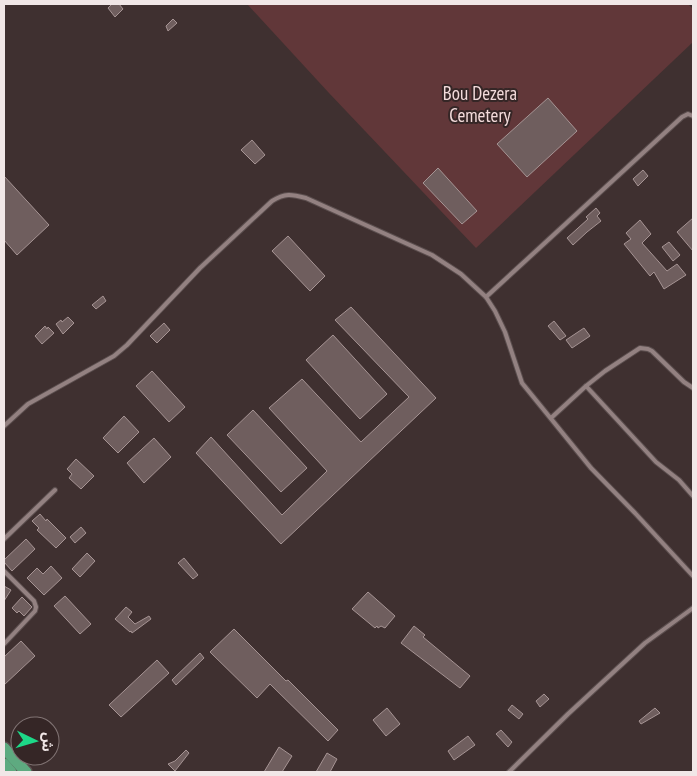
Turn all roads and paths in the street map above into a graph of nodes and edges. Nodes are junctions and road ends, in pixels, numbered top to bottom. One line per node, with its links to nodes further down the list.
1 (693, 116): 2 (lane)
2 (486, 297): 5 (lane); 6 (lane)
3 (586, 386): 4 (lane); 5 (lane); 8 (lane)
4 (693, 388)
5 (550, 418): 11 (lane)
6 (4, 426)
7 (55, 490): 9 (lane)
8 (693, 496)
9 (4, 539)
10 (4, 571): 13 (lane)
11 (693, 576)
12 (693, 608): 18 (lane)
13 (4, 644)
14 (4, 748): 17 (highway)
15 (4, 764): 16 (highway)
16 (11, 772)
17 (26, 772)
18 (508, 772)

